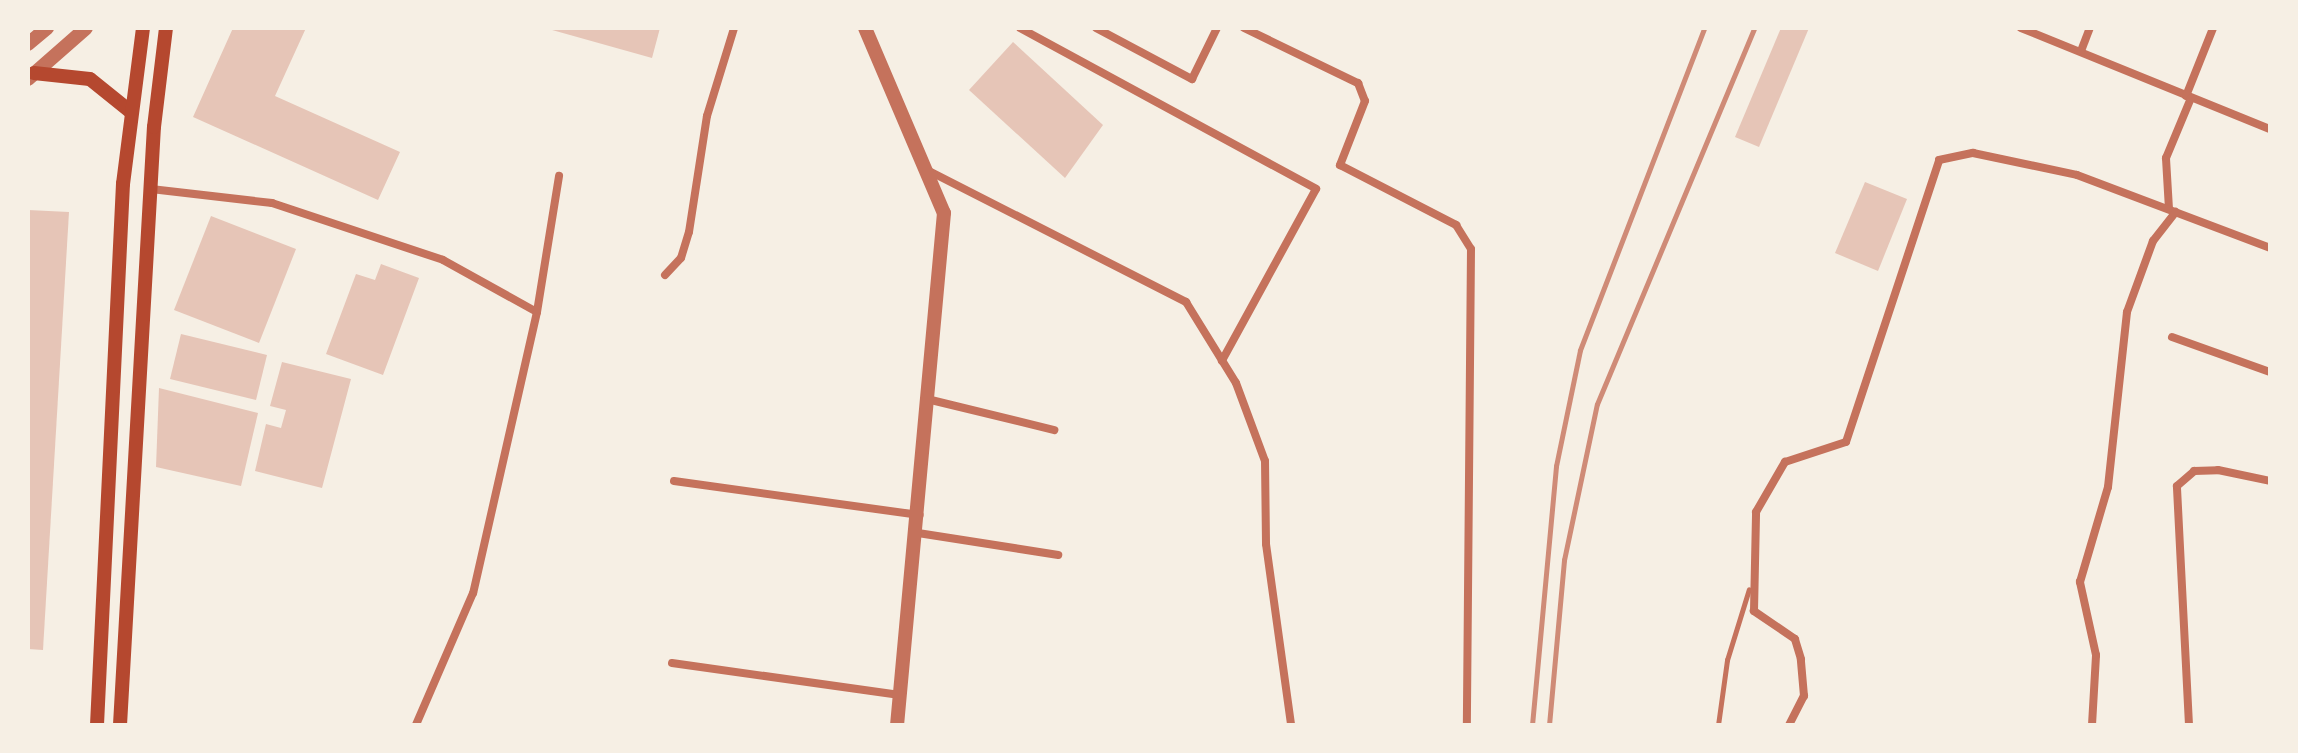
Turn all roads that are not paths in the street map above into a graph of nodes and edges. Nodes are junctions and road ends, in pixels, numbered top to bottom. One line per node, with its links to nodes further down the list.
1 (47, 28): 14 (street)
2 (86, 28): 16 (street)
3 (143, 28): 18 (main road)
4 (166, 28): 22 (main road)
5 (734, 28): 25 (street)
6 (865, 28): 20 (street)
7 (1020, 28): 28 (street)
8 (1096, 28): 9 (street)
9 (1217, 28)
10 (1244, 28): 46 (street)
11 (2021, 28): 15 (street)
12 (2090, 28): 15 (street)
13 (2213, 28): 17 (street)
14 (28, 44)
15 (2081, 51): 17 (street)
16 (31, 76): 18 (main road)
17 (2188, 97): 19 (street); 23 (street)
18 (131, 112): 40 (main road)
19 (2270, 129)
20 (922, 168): 28 (street); 30 (street)
21 (559, 176): 26 (street)
22 (151, 189): 26 (street); 41 (main road)
23 (2172, 211): 24 (street); 37 (street); 49 (street)
24 (2270, 248)
25 (665, 275)
26 (537, 312): 42 (street)
27 (2172, 337): 29 (street)
28 (1222, 361): 45 (street)
29 (2270, 372)
30 (931, 400): 31 (street); 34 (street)
31 (1054, 430)
32 (674, 481): 34 (street)
33 (2270, 481): 50 (street)
34 (920, 515): 35 (street)
35 (918, 533): 36 (street); 39 (street)
36 (1058, 555)
37 (1749, 589): 47 (lane); 48 (street)
38 (672, 663): 39 (street)
39 (901, 695): 43 (street)
40 (97, 725)
41 (120, 725)
42 (416, 725)
43 (897, 725): 44 (street)
44 (904, 725)
45 (1291, 725)
46 (1467, 725)
47 (1718, 725)
48 (1789, 725)
49 (2092, 725)
50 (2189, 725)

